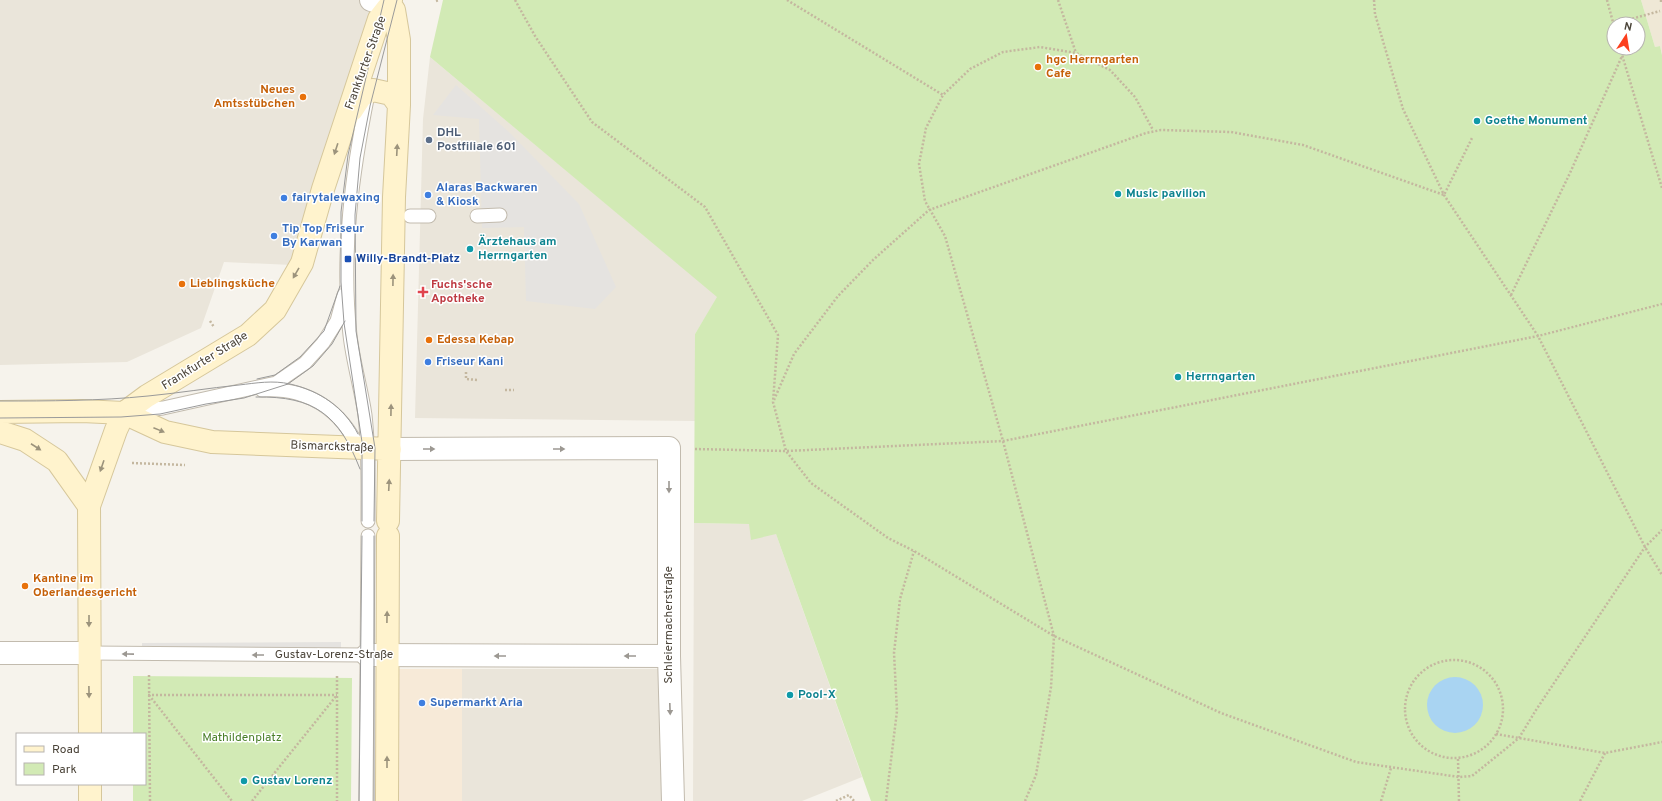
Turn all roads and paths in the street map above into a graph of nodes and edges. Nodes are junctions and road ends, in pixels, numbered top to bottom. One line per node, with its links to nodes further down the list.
1 (515, 0): 34 (path)
2 (786, 0): 13 (path)
3 (1058, 0): 10 (path)
4 (1374, 0): 19 (path)
5 (1607, 0): 8 (path)
6 (384, 2): 12 (lane); 14 (main road, Frankfurter Straße); 15 (main road, Frankfurter Straße)
7 (1660, 11): 9 (path)
8 (1611, 16)
9 (1644, 16)
10 (1076, 53): 13 (path); 16 (path)
11 (1622, 56): 18 (path); 26 (path)
12 (368, 92): 14 (main road, Frankfurter Straße); 15 (main road, Frankfurter Straße); 25 (lane)
13 (943, 95): 20 (path)
14 (399, 105): 41 (main road, Frankfurter Straße, one-way to 14)
15 (345, 122): 36 (main road, Frankfurter Straße, one-way to 36)
16 (1153, 130): 19 (path); 20 (path)
17 (1472, 138): 19 (path)
18 (1662, 188)
19 (1444, 195): 26 (path)
20 (929, 210): 34 (path); 38 (path)
21 (500, 215): 24 (lane)
22 (410, 216): 23 (lane)
23 (429, 216)
24 (478, 216)
25 (348, 283): 33 (lane); 39 (lane)
26 (1511, 295): 28 (path)
27 (1662, 304): 28 (path)
28 (1538, 336): 38 (path); 46 (path)
29 (466, 372): 30 (path)
30 (478, 380)
31 (505, 390): 32 (path)
32 (514, 390)
33 (236, 392): 36 (lane); 39 (lane)
34 (773, 402): 42 (path)
35 (0, 412): 36 (main road, Bismarckstraße)
36 (124, 413): 39 (main road, Bismarckstraße, one-way to 39); 43 (main road, one-way to 43)
37 (0, 432): 43 (main road, one-way to 43)
38 (1003, 441): 42 (path); 49 (path)
39 (363, 448): 41 (main road, Bismarckstraße); 44 (lane)
40 (669, 448): 41 (street, Bismarckstraße, one-way to 40); 42 (path); 55 (street, Schleiermacherstraße, one-way to 55)
41 (390, 449): 44 (main road, one-way to 41)
42 (786, 451): 47 (path)
43 (89, 506): 51 (main road, one-way to 51)
44 (378, 529): 54 (main road)
45 (1662, 530): 46 (path)
46 (1645, 547): 48 (path); 60 (path)
47 (914, 551): 49 (path); 77 (path)
48 (1662, 575)
49 (1054, 636): 64 (path); 78 (path)
50 (0, 653): 51 (street, Gustav-Lorenz-Straße)
51 (89, 653): 52 (lane, Gustav-Lorenz-Straße, one-way to 51); 58 (main road, one-way to 58)
52 (149, 654): 53 (lane, Gustav-Lorenz-Straße, one-way to 52); 56 (path)
53 (336, 655): 54 (lane, Gustav-Lorenz-Straße); 57 (path)
54 (377, 656): 55 (street, Gustav-Lorenz-Straße, one-way to 54); 72 (lane); 73 (main road, one-way to 54)
55 (669, 656): 74 (street, Schleiermacherstraße, one-way to 74)
56 (148, 695): 57 (path); 68 (path); 69 (path)
57 (337, 695): 70 (path); 71 (path)
58 (90, 733)
59 (1496, 734): 60 (path); 63 (path); 63 (path)
60 (1519, 738): 62 (path); 65 (path)
61 (1662, 742): 62 (path)
62 (1605, 753): 81 (path)
63 (1458, 759): 65 (path)
64 (1391, 768): 65 (path); 79 (path)
65 (1459, 777): 80 (path)
66 (90, 785): 67 (main road)
67 (90, 801)
68 (150, 801)
69 (232, 801)
70 (252, 801)
71 (337, 801)
72 (366, 801)
73 (387, 801)
74 (673, 801)
75 (836, 801): 76 (path)
76 (854, 801)
77 (886, 801)
78 (1025, 801)
79 (1381, 801)
80 (1459, 801)
81 (1580, 801)

